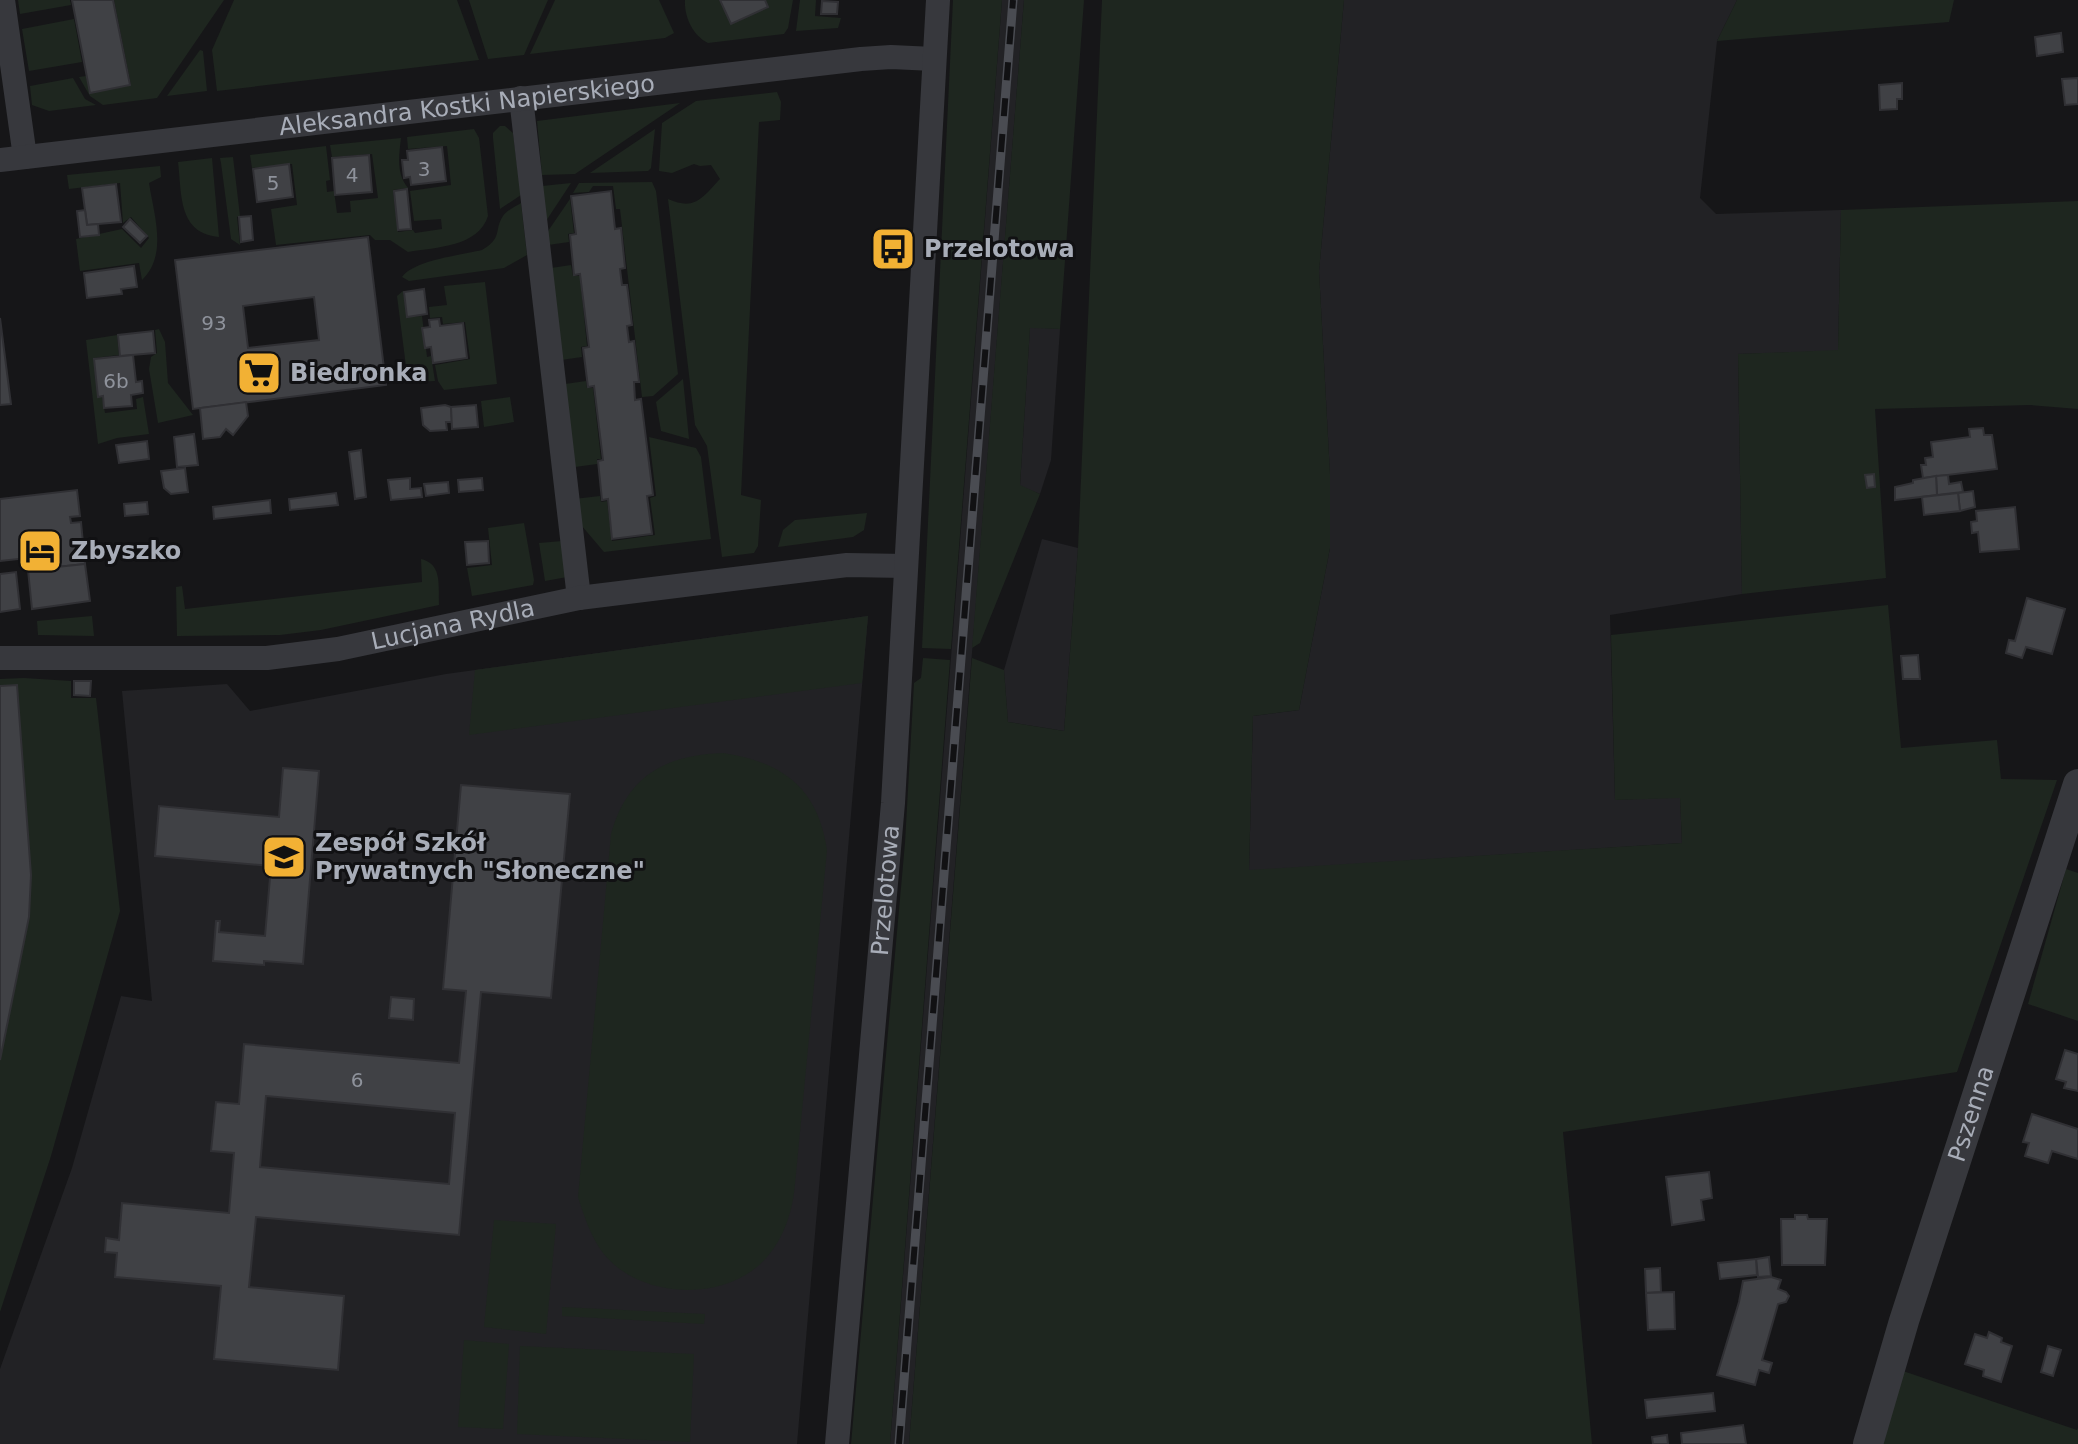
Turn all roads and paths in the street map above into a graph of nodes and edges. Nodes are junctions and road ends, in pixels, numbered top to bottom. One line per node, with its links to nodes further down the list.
1 (3, 0): 5 (street)
2 (938, 0): 3 (street, Przelotowa)
3 (934, 59): 4 (street, Aleksandra Kostki Napierskiego); 7 (street, Przelotowa)
4 (521, 98): 5 (street, Aleksandra Kostki Napierskiego); 8 (street)
5 (25, 157): 6 (street, Aleksandra Kostki Napierskiego)
6 (0, 160)
7 (906, 566): 8 (street, Lucjana Rydla); 11 (street, Przelotowa)
8 (579, 598): 9 (street, Lucjana Rydla)
9 (0, 658)
10 (2078, 784): 12 (street, Pszenna)
11 (837, 1444)
12 (1868, 1444)

